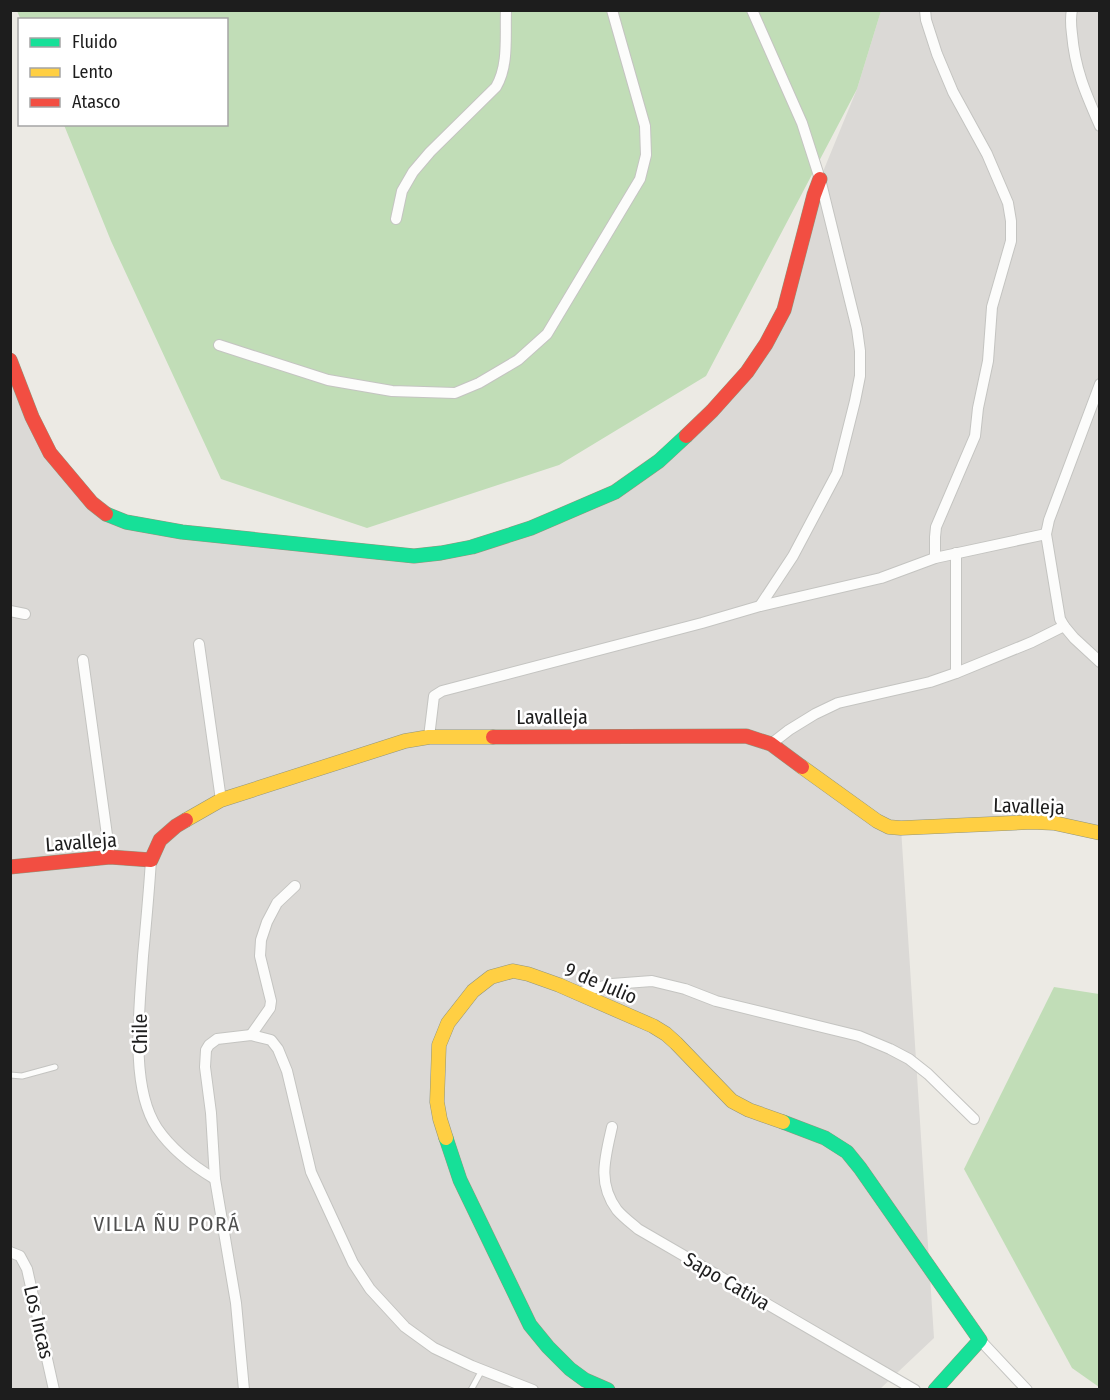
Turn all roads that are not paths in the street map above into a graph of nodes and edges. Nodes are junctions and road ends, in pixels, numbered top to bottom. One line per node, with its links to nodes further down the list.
1 (506, 10): 8 (street)
2 (612, 10): 9 (street)
3 (752, 10): 7 (street)
4 (925, 10): 14 (street)
5 (1072, 10): 6 (street)
6 (1100, 126)
7 (820, 179): 10 (street); 15 (street)
8 (396, 219)
9 (219, 345)
10 (10, 360)
11 (1100, 384): 12 (street)
12 (1046, 534): 13 (street); 18 (street)
13 (956, 553): 14 (street); 22 (street)
14 (935, 558): 15 (street)
15 (760, 606): 23 (street)
16 (10, 611): 17 (street)
17 (25, 614)
18 (1064, 627): 21 (street); 22 (street)
19 (199, 644): 25 (street)
20 (83, 660): 27 (street)
21 (1100, 662)
22 (956, 674): 24 (street)
23 (429, 737): 24 (street, Lavalleja); 25 (street, Lavalleja)
24 (771, 744): 26 (street, Lavalleja)
25 (221, 800): 28 (street, Lavalleja)
26 (1100, 833)
27 (110, 857): 28 (street, Lavalleja); 29 (street, Lavalleja)
28 (151, 860): 37 (street, Chile)
29 (10, 867)
30 (295, 886): 32 (street)
31 (577, 993): 35 (street); 39 (street, 9 de Julio); 45 (street, 9 de Julio)
32 (251, 1035): 37 (street); 40 (street)
33 (55, 1066): 34 (lane)
34 (10, 1075)
35 (974, 1119)
36 (612, 1128): 46 (street, Sapo Cativa)
37 (215, 1179): 42 (street)
38 (15, 1254): 41 (street, Los Incas)
39 (980, 1340): 47 (street); 48 (street)
40 (483, 1370): 43 (lane); 44 (street)
41 (54, 1389)
42 (244, 1389)
43 (471, 1389)
44 (534, 1389)
45 (608, 1389)
46 (915, 1389)
47 (935, 1389)
48 (1027, 1389)

